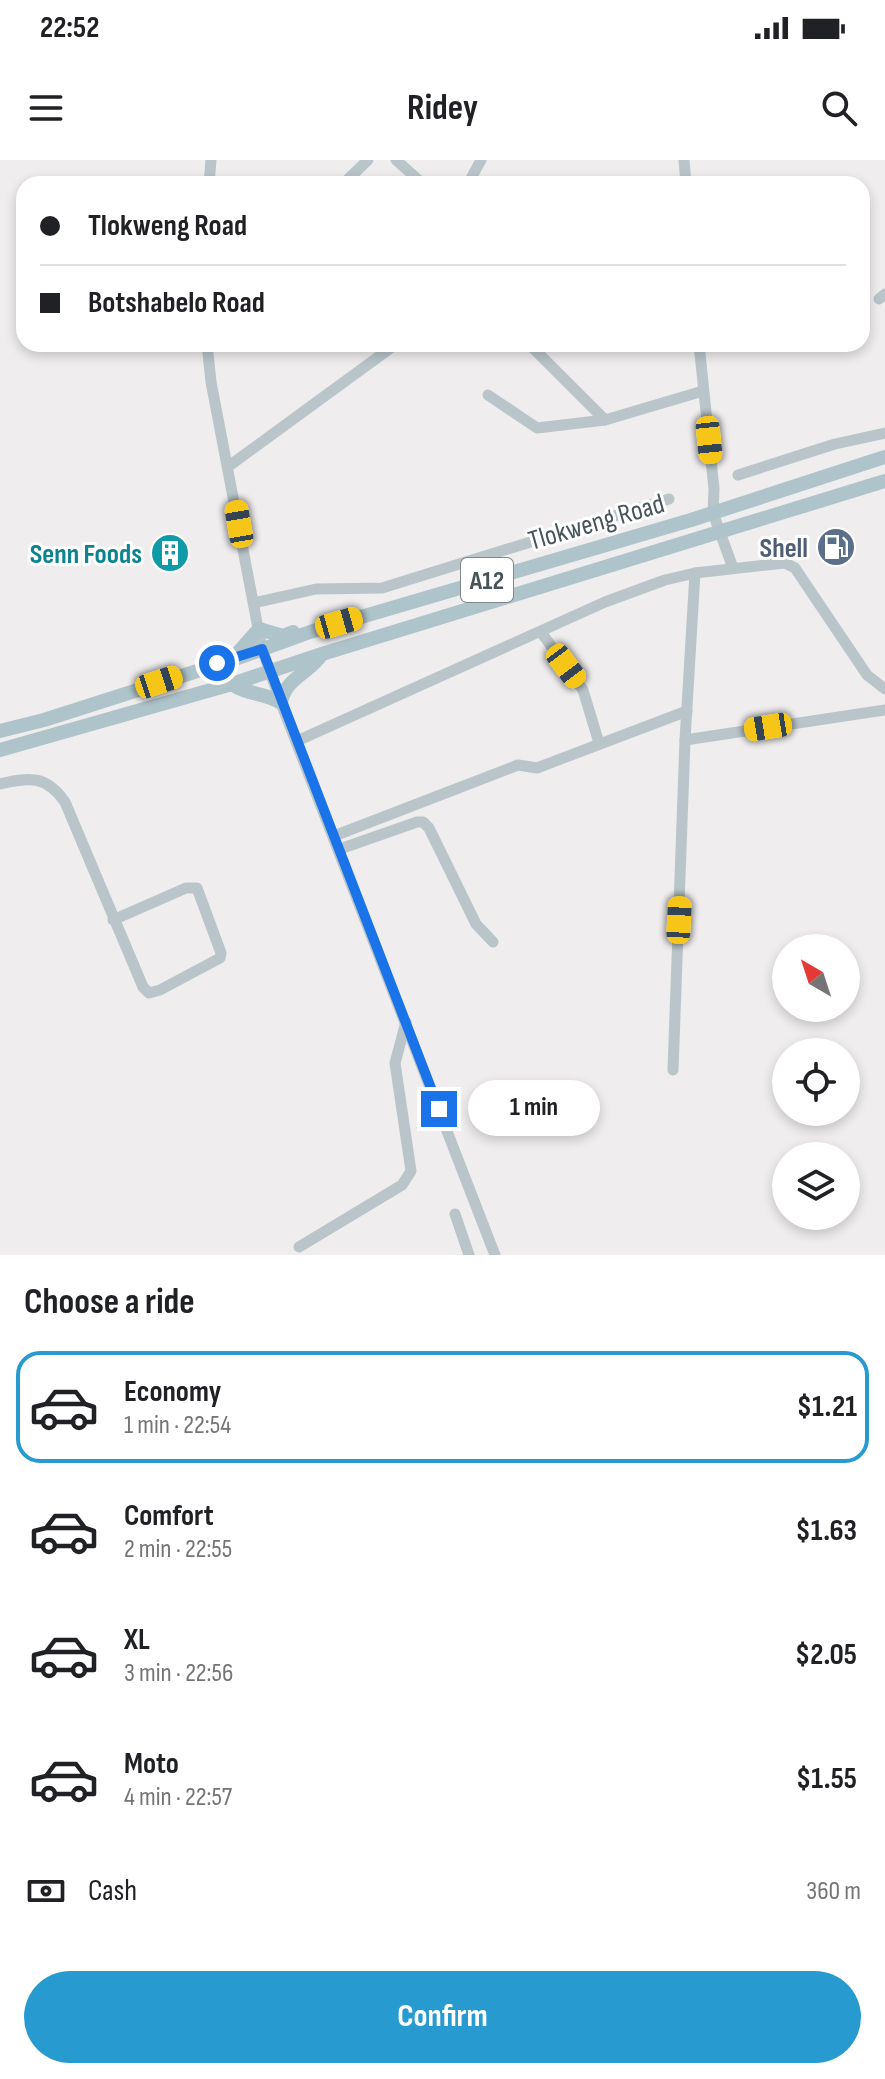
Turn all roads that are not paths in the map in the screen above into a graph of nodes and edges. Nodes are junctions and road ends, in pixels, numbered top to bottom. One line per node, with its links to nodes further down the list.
1 (368, 160): 3 (street)
2 (396, 160): 4 (street)
3 (351, 176)
4 (414, 176)
5 (208, 352): 14 (street)
6 (385, 352): 14 (street)
7 (537, 352): 11 (street)
8 (700, 352): 9 (street)
9 (703, 391): 11 (street); 18 (street)
10 (488, 395): 11 (street)
11 (605, 420)
12 (885, 433): 15 (street)
13 (885, 457): 18 (main road, Tlokweng Road / A12)
14 (229, 466): 22 (street)
15 (738, 475)
16 (885, 481): 19 (main road, Tlokweng Road / A12)
17 (669, 499): 22 (street)
18 (713, 513): 19 (street); 24 (main road, Tlokweng Road / A12)
19 (720, 533): 20 (street); 27 (main road, Tlokweng Road / A12)
20 (733, 568): 21 (street); 31 (street)
21 (695, 573): 25 (street); 34 (street)
22 (254, 603): 23 (street)
23 (259, 629): 24 (main road); 26 (street); 28 (main road)
24 (310, 632): 26 (main road, Tlokweng Road / A12)
25 (541, 632): 37 (street); 38 (street)
26 (262, 649): 28 (main road, Tlokweng Road / A12); 29 (street)
27 (322, 654): 29 (main road, Tlokweng Road / A12); 32 (main road)
28 (217, 663): 35 (main road, Tlokweng Road / A12)
29 (271, 671): 30 (main road, Tlokweng Road / A12); 32 (street)
30 (232, 684): 32 (main road); 39 (main road, Tlokweng Road / A12)
31 (885, 689)
32 (281, 703): 37 (street)
33 (885, 710): 36 (street)
34 (687, 711): 36 (street); 38 (street)
35 (0, 731)
36 (685, 740): 46 (street)
37 (297, 741): 41 (street)
38 (599, 743): 41 (street)
39 (0, 750)
40 (0, 784): 43 (street)
41 (334, 836): 42 (street)
42 (340, 849): 44 (street); 45 (street)
43 (113, 920): 43 (street)
44 (493, 942)
45 (406, 1022): 48 (street); 50 (street)
46 (673, 1070)
47 (455, 1214): 49 (street)
48 (299, 1247)
49 (469, 1255)
50 (495, 1255)

